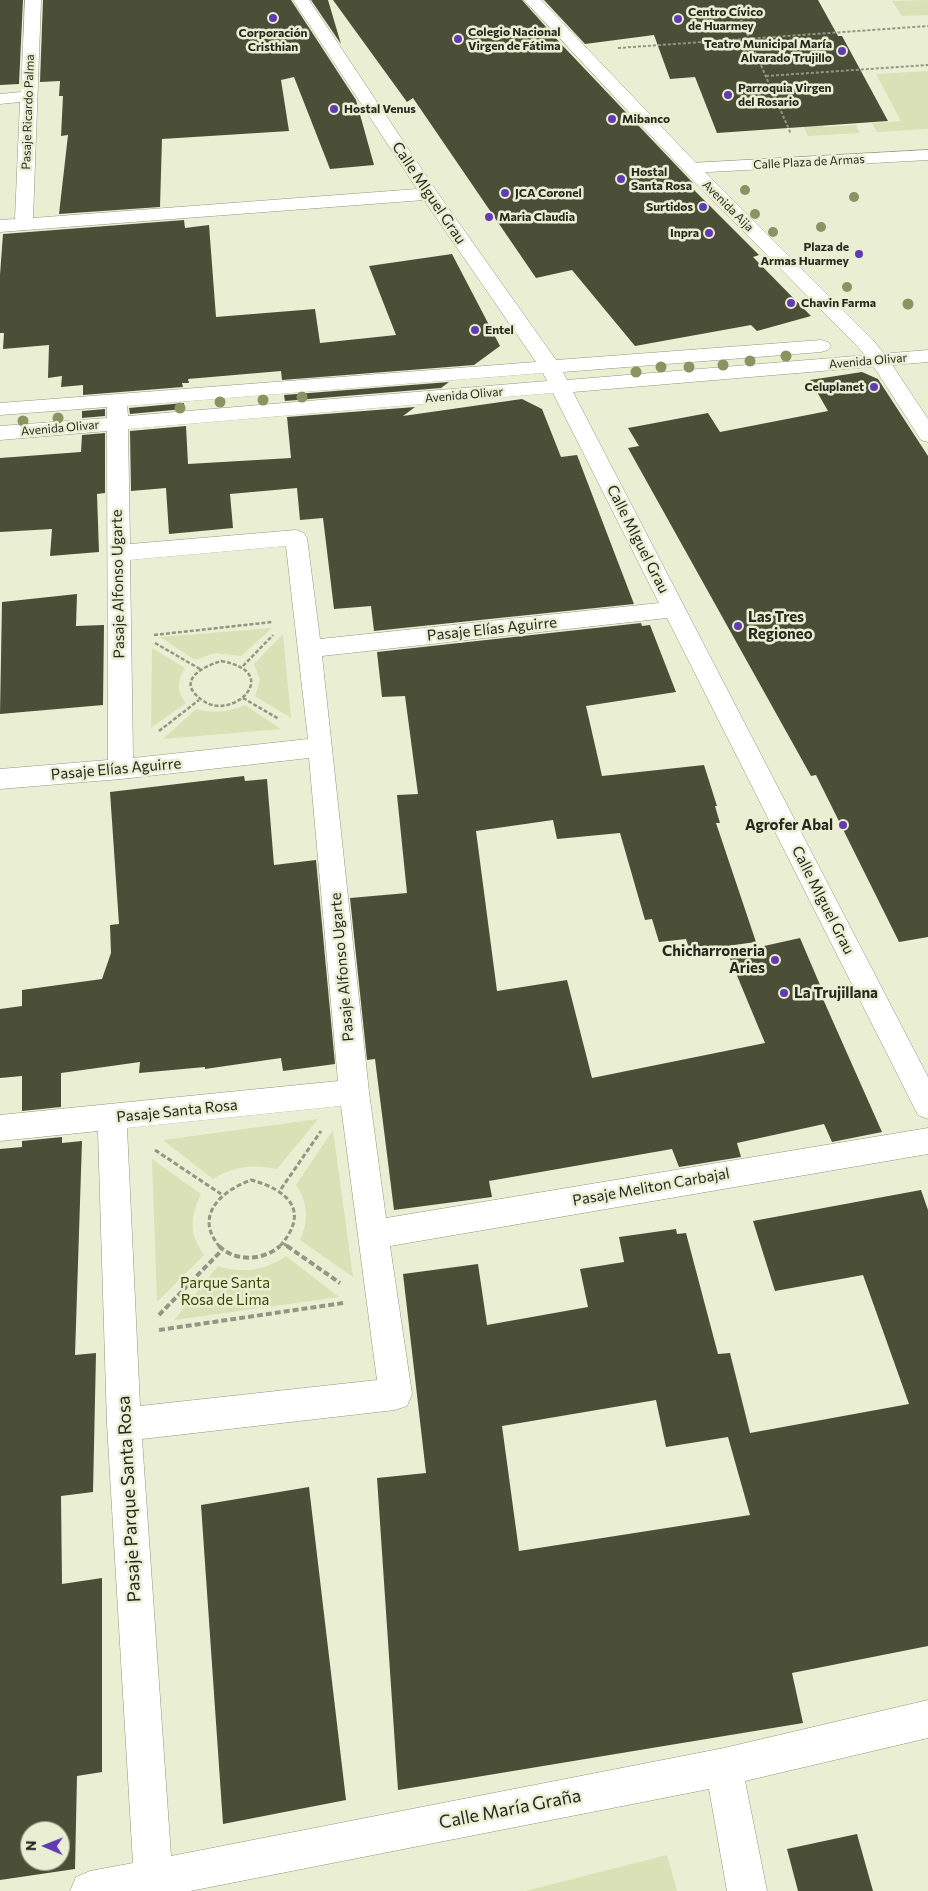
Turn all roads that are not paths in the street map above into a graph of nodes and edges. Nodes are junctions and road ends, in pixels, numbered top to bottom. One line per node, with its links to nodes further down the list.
1 (33, 0): 4 (street, Pasaje Ricardo Palma)
2 (301, 0): 8 (street, Calle MIguel Grau)
3 (532, 0): 7 (street, Avenida Aija)
4 (27, 96): 5 (street); 9 (street, Pasaje Ricardo Palma)
5 (0, 99)
6 (928, 155): 7 (street, Calle Plaza de Armas)
7 (691, 168): 12 (street, Avenida Aija)
8 (429, 194): 9 (street); 15 (street, Calle MIguel Grau)
9 (24, 224): 10 (street)
10 (0, 226)
11 (928, 338): 12 (street, Avenida Olivar)
12 (865, 343): 14 (street, Avenida Aija); 15 (street, Avenida Olivar)
13 (928, 356): 14 (street, Avenida Olivar)
14 (880, 360): 16 (street, Avenida Olivar); 21 (street, Avenida Aija)
15 (549, 365): 16 (street, Calle MIguel Grau); 17 (street, Avenida Olivar)
16 (560, 386): 19 (street, Avenida Olivar); 23 (street, Calle MIguel Grau)
17 (117, 400): 18 (street, Avenida Olivar); 19 (street, Pasaje Alfonso Ugarte)
18 (0, 409)
19 (116, 424): 20 (street, Avenida Olivar); 22 (street, Pasaje Alfonso Ugarte)
20 (0, 434)
21 (928, 435)
22 (117, 553): 24 (street, Pasaje Alfonso Ugarte); 26 (street, Pasaje Alfonso Ugarte)
23 (674, 609): 24 (street, Pasaje Elías Aguirre); 29 (street, Calle MIguel Grau)
24 (310, 649): 25 (street, Pasaje Alfonso Ugarte)
25 (321, 747): 26 (street, Pasaje Elías Aguirre); 28 (street, Pasaje Alfonso Ugarte)
26 (121, 769): 27 (street, Pasaje Elías Aguirre)
27 (0, 779)
28 (354, 1092): 30 (street, Pasaje Santa Rosa); 33 (street, Pasaje Alfonso Ugarte)
29 (928, 1106)
30 (112, 1118): 31 (street, Pasaje Santa Rosa); 34 (street, Pasaje Parque Santa Rosa)
31 (0, 1128)
32 (928, 1141): 33 (street, Pasaje Meliton Carbajal)
33 (374, 1234): 34 (street, Pasaje Alfonso Ugarte)
34 (124, 1424): 37 (street, Pasaje Parque Santa Rosa)
35 (928, 1719): 36 (street, Calle María Graña)
36 (724, 1767): 37 (street, Calle María Graña); 39 (street)
37 (154, 1878): 38 (street, Calle María Graña)
38 (90, 1891)
39 (747, 1891)

